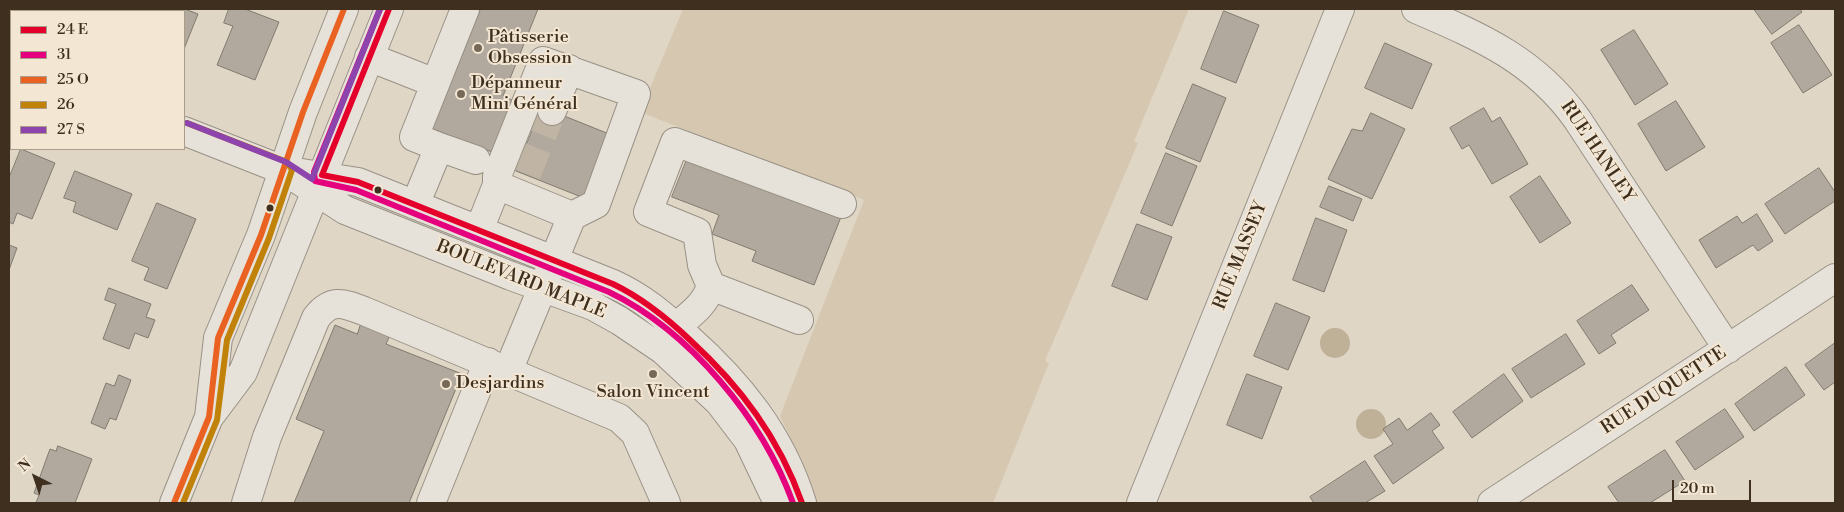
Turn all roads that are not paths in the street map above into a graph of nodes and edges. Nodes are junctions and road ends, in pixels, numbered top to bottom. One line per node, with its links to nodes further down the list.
1 (344, 9): 13 (street)
2 (388, 9): 6 (street)
3 (465, 9): 8 (street)
4 (1340, 9): 35 (street, RUE MASSEY)
5 (1416, 9): 26 (street, RUE HANLEY)
6 (370, 57): 8 (street); 14 (street)
7 (569, 69): 9 (street); 15 (street); 18 (street)
8 (435, 83): 11 (street)
9 (552, 111)
10 (185, 131): 13 (street, BOULEVARD MAPLE)
11 (439, 147): 12 (street); 17 (street)
12 (476, 160)
13 (283, 170): 14 (street, BOULEVARD MAPLE); 28 (street)
14 (319, 184): 17 (street, BOULEVARD MAPLE); 23 (street, BOULEVARD MAPLE); 28 (street)
15 (514, 185): 18 (street); 19 (street)
16 (842, 204): 22 (street)
17 (415, 205): 19 (street, BOULEVARD MAPLE)
18 (566, 206): 20 (street)
19 (479, 230): 20 (street, BOULEVARD MAPLE)
20 (554, 260): 23 (street); 25 (street, BOULEVARD MAPLE)
21 (1835, 278): 26 (street, RUE DUQUETTE)
22 (710, 286): 24 (street); 25 (street)
23 (543, 287): 25 (street, BOULEVARD MAPLE); 27 (street)
24 (799, 320)
25 (666, 336): 33 (street, BOULEVARD MAPLE); 34 (street, BOULEVARD MAPLE)
26 (1728, 349): 36 (street, RUE DUQUETTE)
27 (498, 367): 30 (street); 31 (street); 32 (street)
28 (209, 417): 29 (street)
29 (174, 503)
30 (246, 503)
31 (432, 503)
32 (666, 503)
33 (778, 503)
34 (802, 503)
35 (1141, 503)
36 (1492, 503)

